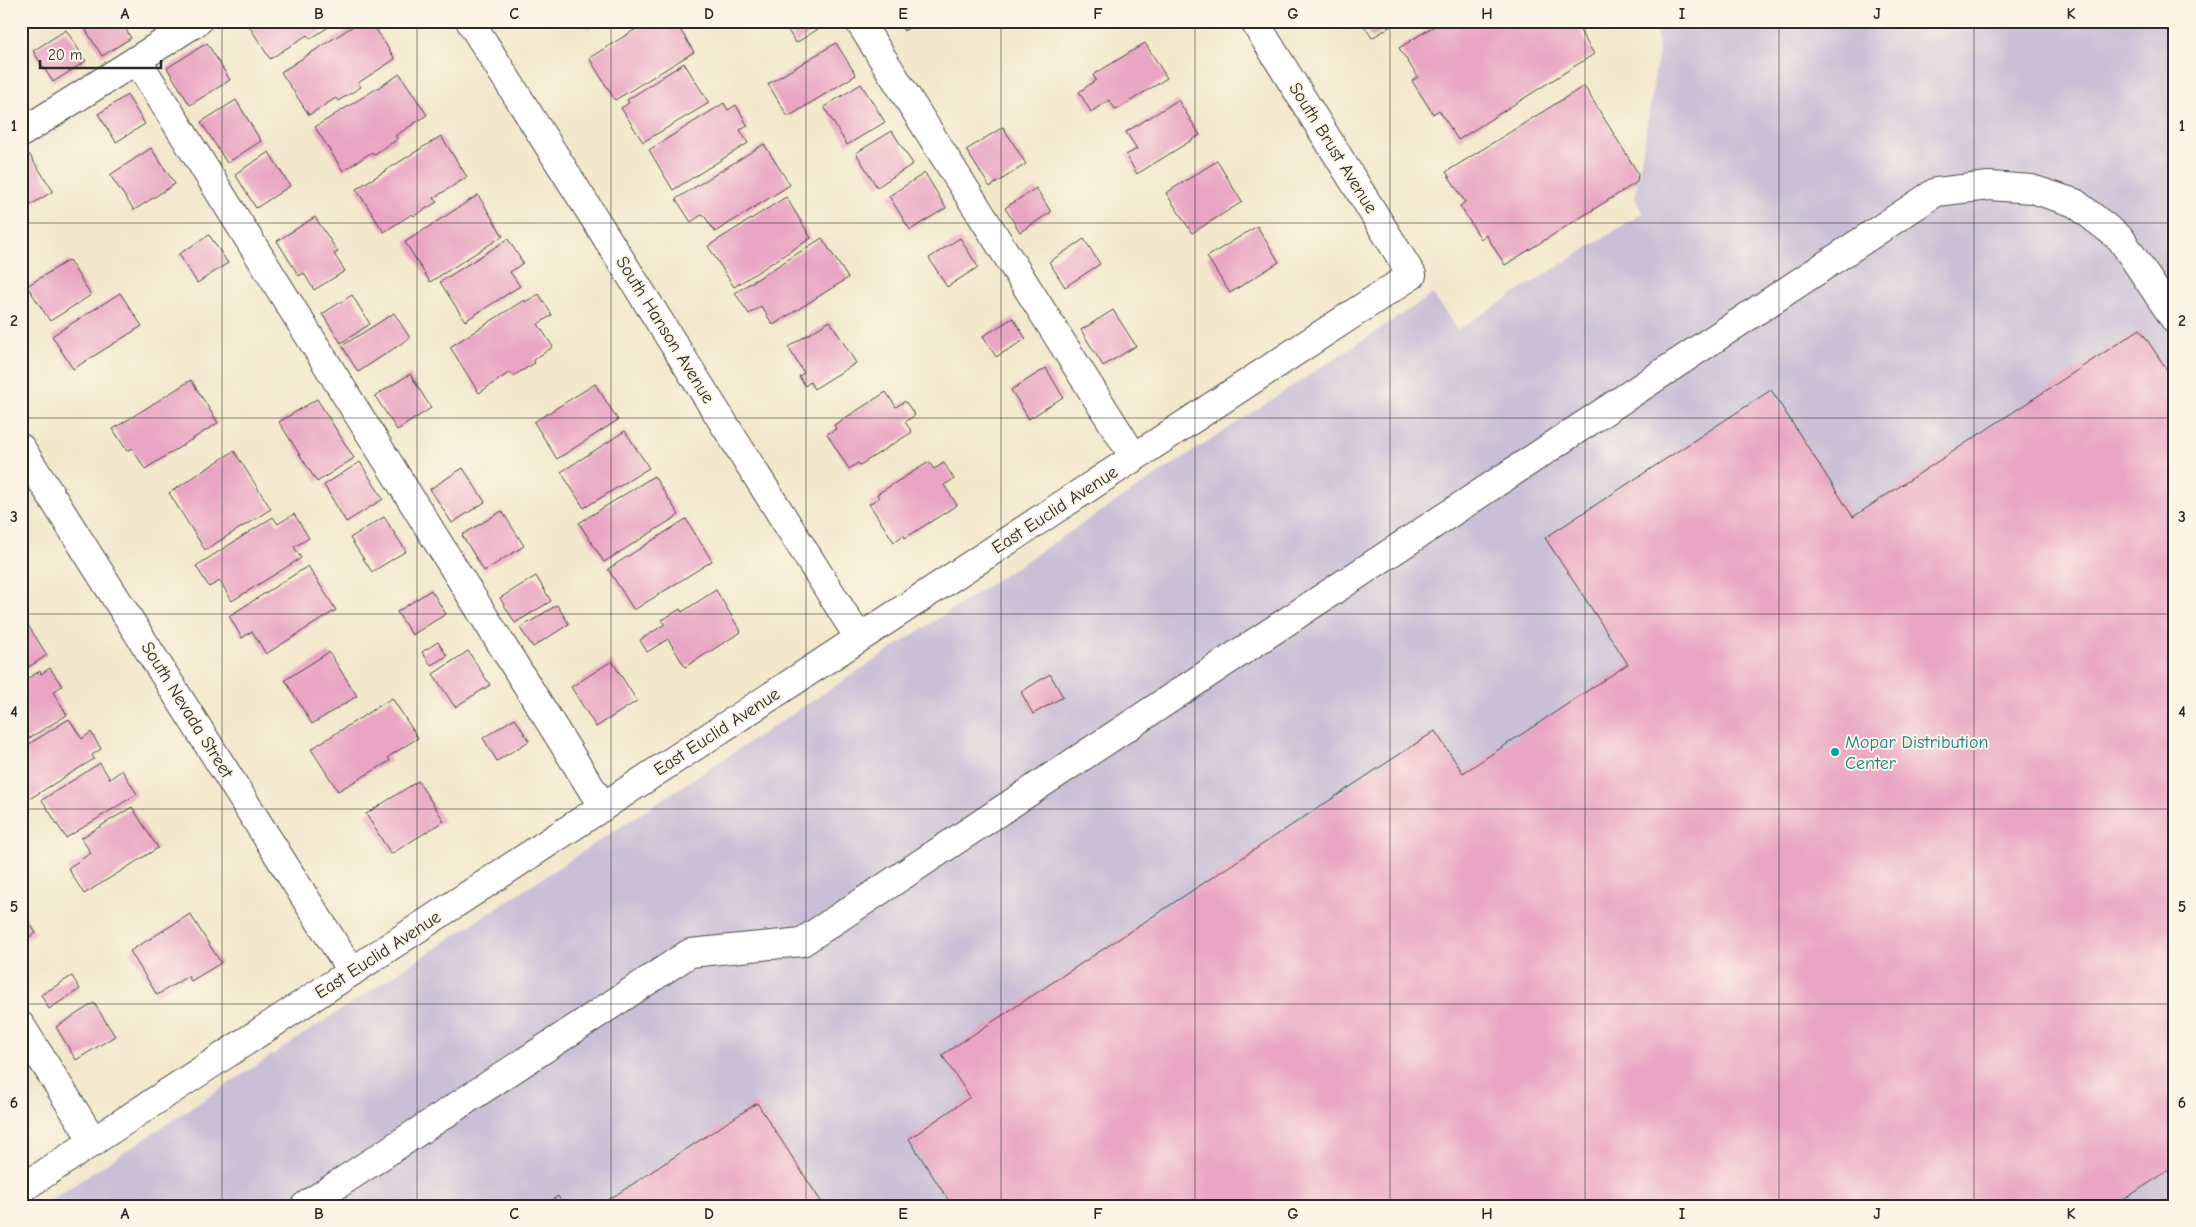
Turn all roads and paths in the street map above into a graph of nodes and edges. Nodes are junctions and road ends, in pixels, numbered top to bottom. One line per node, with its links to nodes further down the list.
1 (198, 21): 5 (street)
2 (470, 21): 11 (street, South Hanson Avenue)
3 (859, 21): 10 (street)
4 (1254, 21): 7 (street, South Brust Avenue)
5 (137, 60): 6 (street); 12 (street)
6 (21, 133)
7 (1412, 275): 10 (street, East Euclid Avenue)
8 (2175, 320): 17 (street)
9 (21, 448): 13 (street, South Nevada Street)
10 (1134, 457): 11 (street, East Euclid Avenue)
11 (859, 638): 12 (street, East Euclid Avenue)
12 (603, 807): 13 (street, East Euclid Avenue)
13 (352, 972): 15 (street, East Euclid Avenue)
14 (21, 1026): 15 (street)
15 (94, 1142): 16 (street, East Euclid Avenue)
16 (21, 1189)
17 (304, 1206)

